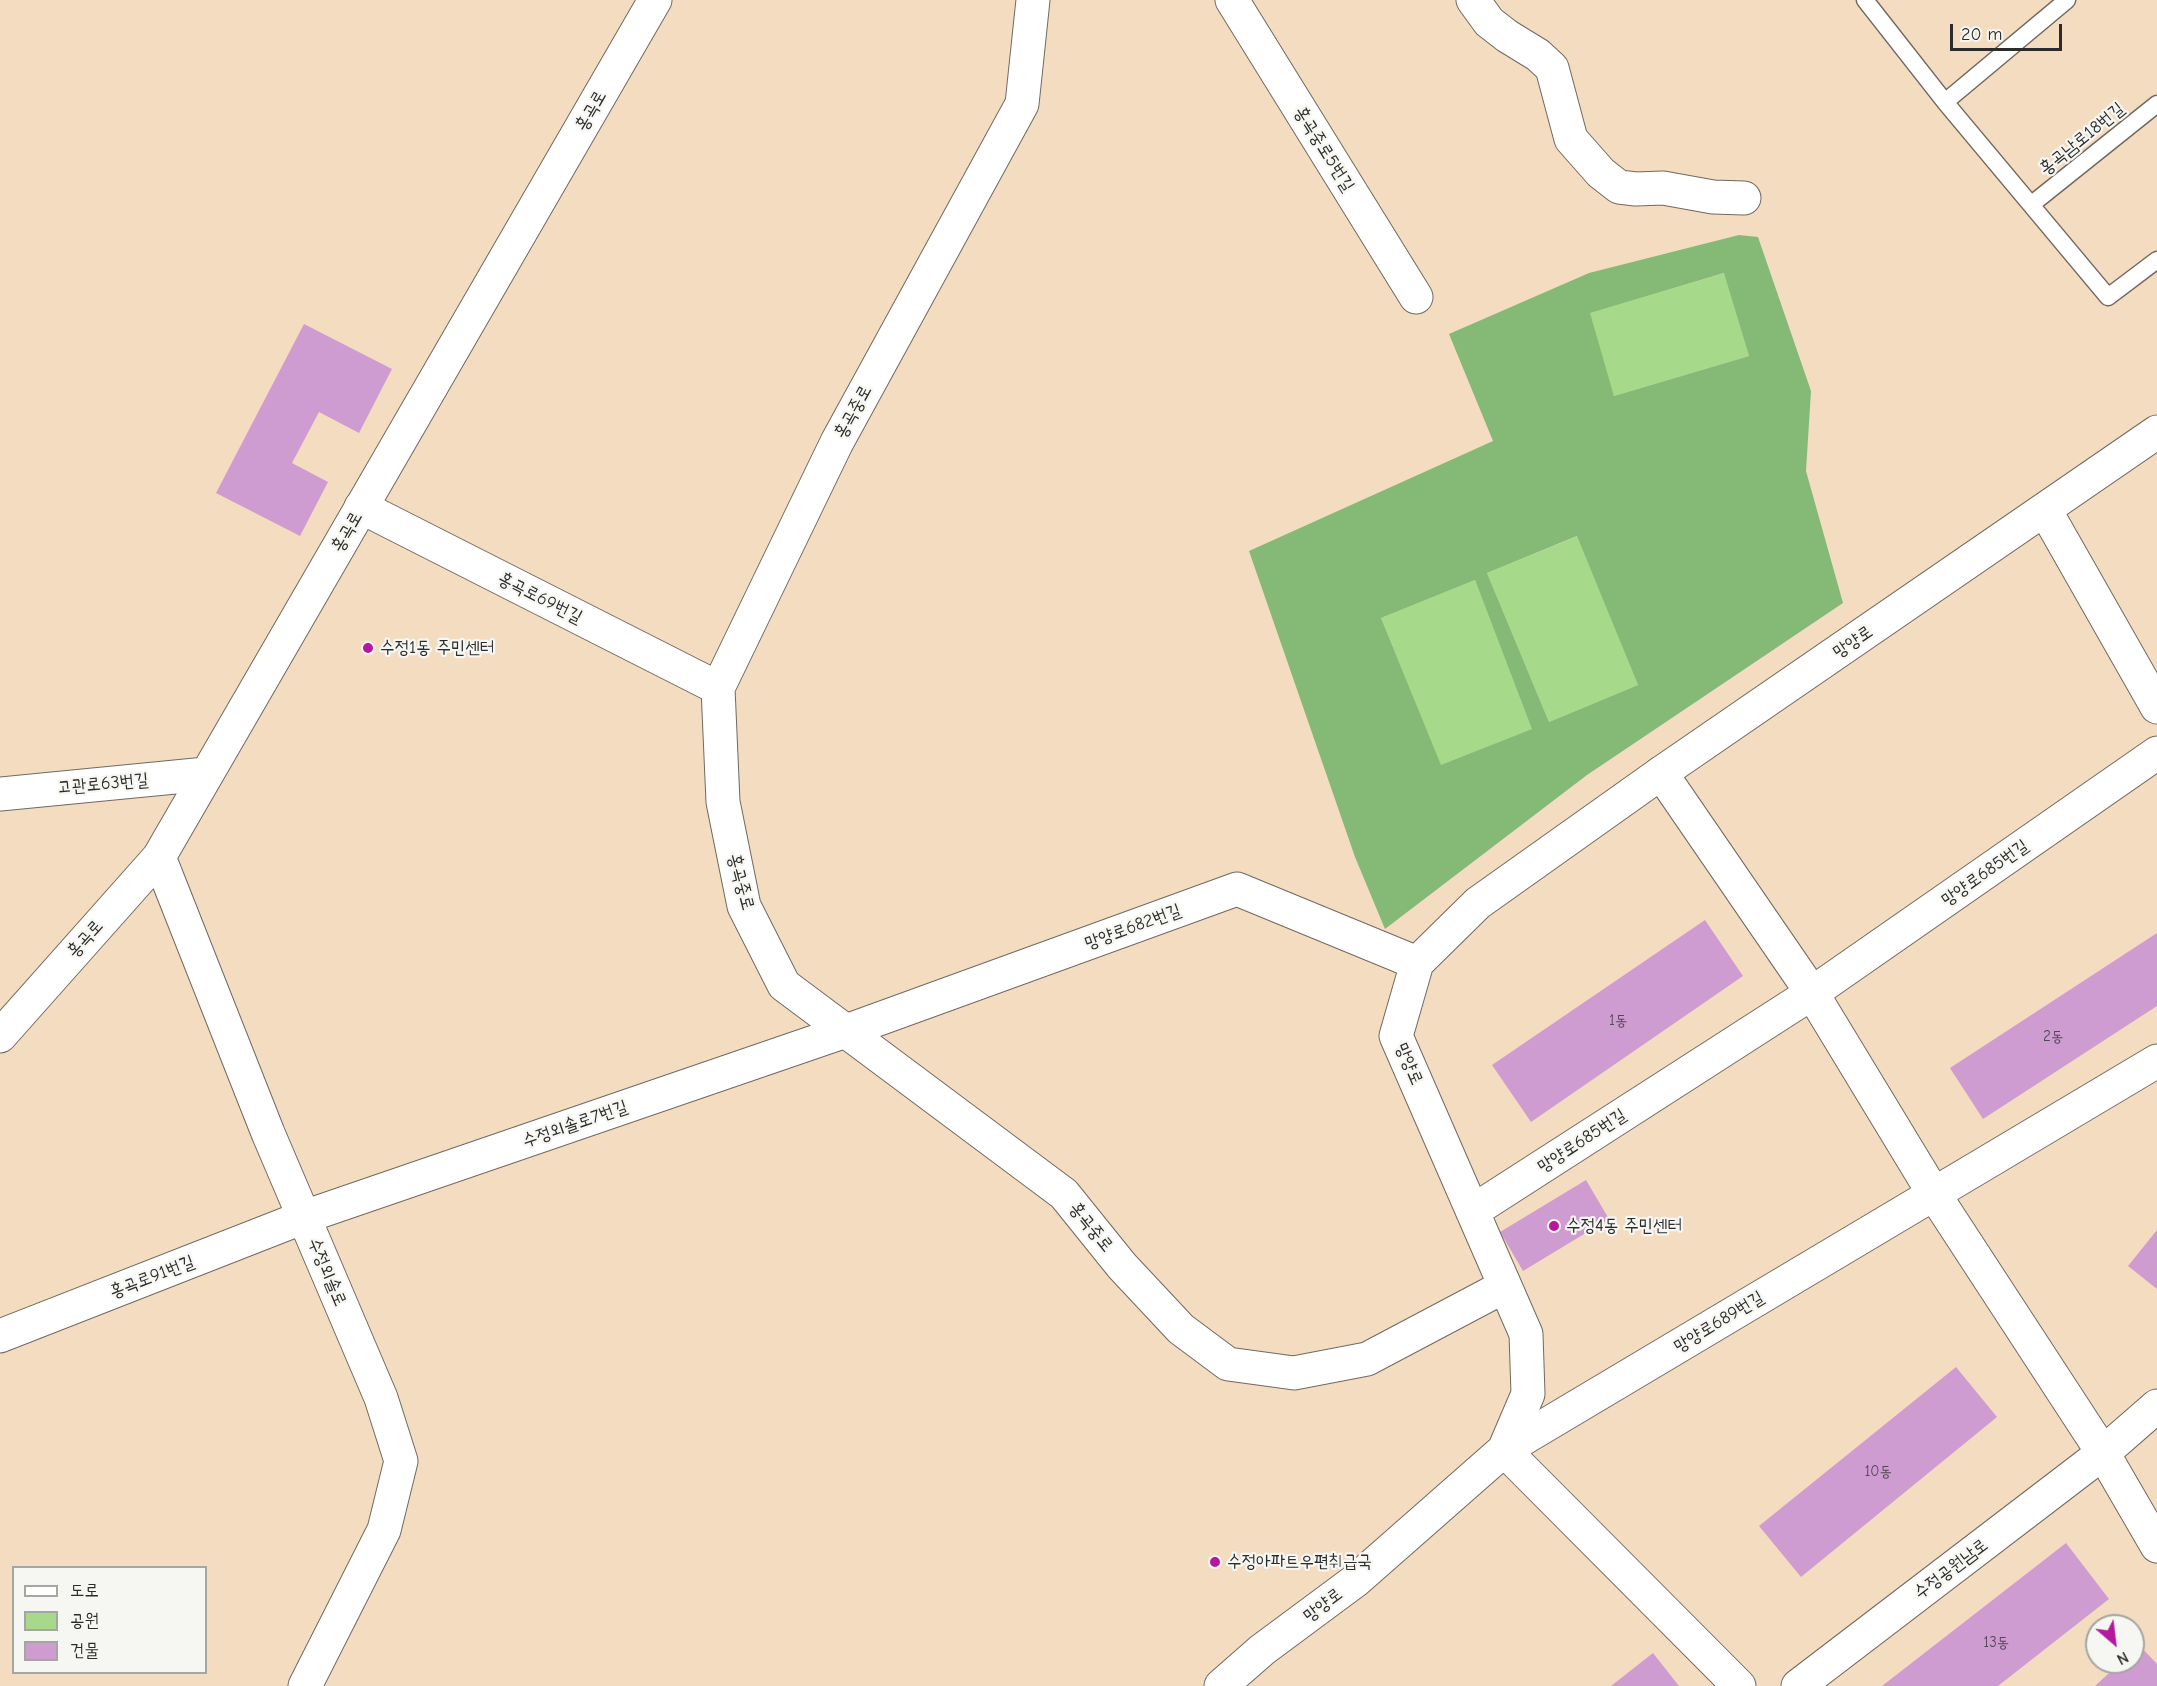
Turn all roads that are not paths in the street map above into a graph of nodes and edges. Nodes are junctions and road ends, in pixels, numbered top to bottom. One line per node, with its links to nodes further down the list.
1 (655, 0): 14 (street, 홍곡로)
2 (1033, 0): 16 (street, 홍곡중로)
3 (1232, 0): 12 (street, 홍곡중로5번길)
4 (1473, 0): 9 (street)
5 (2067, 0): 7 (lane)
6 (1867, 1): 7 (lane)
7 (1946, 102): 10 (lane)
8 (2157, 104): 10 (lane, 홍곡남로18번길)
9 (1744, 198)
10 (2032, 204): 11 (lane)
11 (2157, 260)
12 (1416, 297)
13 (2157, 432): 15 (street, 망양로)
14 (361, 507): 16 (street, 홍곡로69번길); 20 (street, 홍곡로)
15 (2045, 510): 17 (street); 19 (street, 망양로)
16 (718, 688): 25 (street, 홍곡중로)
17 (2157, 707)
18 (2157, 753): 24 (street, 망양로685번길)
19 (1661, 773): 23 (street, 망양로); 24 (street)
20 (206, 774): 21 (street, 고관로63번길); 22 (street, 홍곡로)
21 (0, 794)
22 (159, 857): 26 (street, 홍곡로); 30 (street, 수정외솔로)
23 (1417, 963): 25 (street, 망양로682번길); 29 (street, 망양로)
24 (1812, 993): 28 (street); 29 (street, 망양로685번길)
25 (846, 1031): 30 (street, 수정외솔로7번길); 31 (street, 홍곡중로)
26 (0, 1036)
27 (2157, 1061): 28 (street, 망양로689번길)
28 (1934, 1194): 34 (street, 망양로689번길); 35 (street)
29 (1473, 1211): 31 (street, 망양로)
30 (304, 1217): 32 (street, 홍곡로91번길); 37 (street, 수정외솔로)
31 (1505, 1286): 34 (street, 망양로)
32 (0, 1336)
33 (2157, 1406): 35 (street, 수정공원남로)
34 (1504, 1450): 38 (street, 망양로); 39 (street)
35 (2103, 1453): 36 (street); 40 (street, 수정공원남로)
36 (2157, 1546)
37 (305, 1686)
38 (1221, 1686)
39 (1739, 1686)
40 (1798, 1686)

